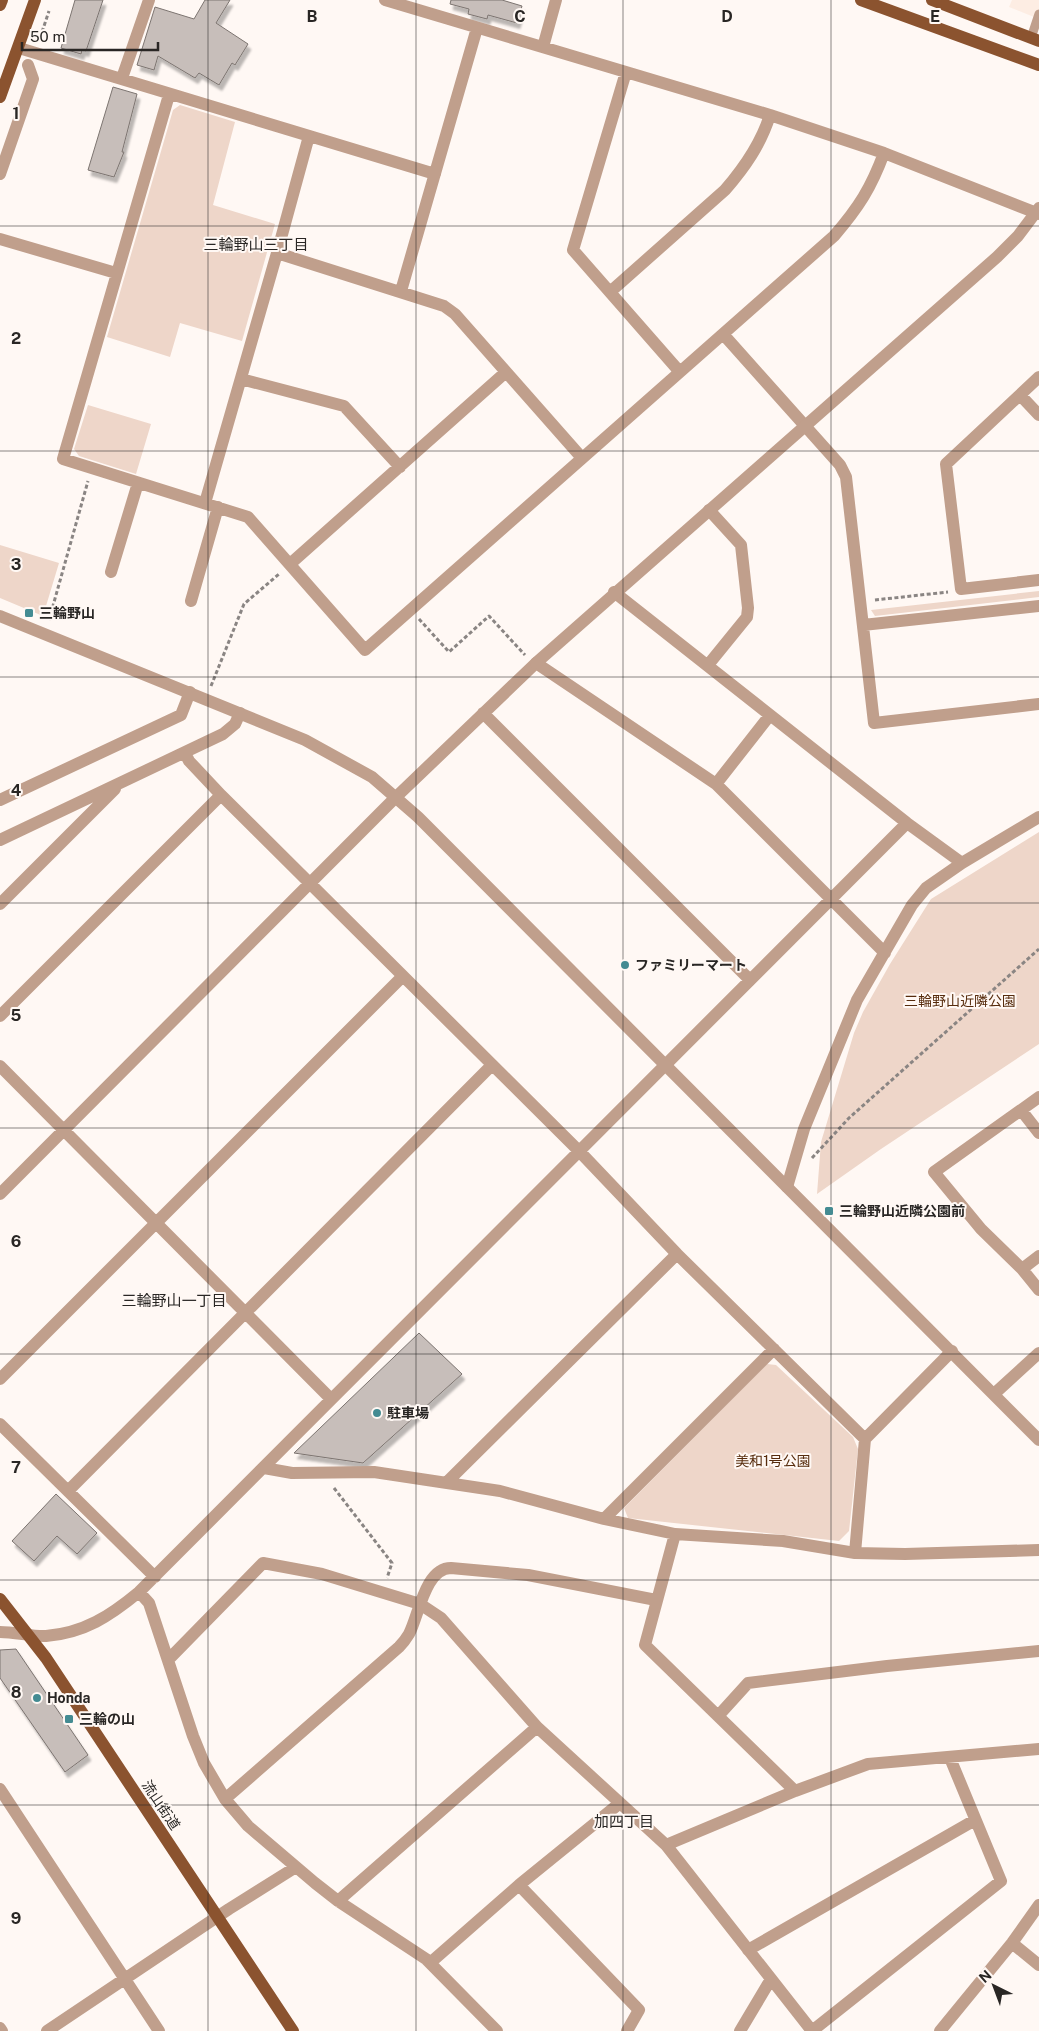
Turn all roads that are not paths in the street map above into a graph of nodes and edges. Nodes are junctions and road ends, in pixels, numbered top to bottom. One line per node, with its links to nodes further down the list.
1 (2, 0): 8 (main road)
2 (35, 0): 13 (main road)
3 (149, 0): 17 (street)
4 (385, 0): 10 (street)
5 (556, 0): 12 (street)
6 (861, 0): 15 (main road)
7 (932, 0): 11 (main road)
8 (0, 6)
9 (1039, 14): 11 (lane)
10 (477, 28): 12 (street); 24 (street)
11 (1035, 39)
12 (543, 47): 16 (street)
13 (18, 48): 17 (street); 19 (main road)
14 (28, 65): 23 (street)
15 (1039, 65)
16 (626, 72): 20 (street); 30 (street)
17 (122, 78): 18 (street)
18 (169, 95): 21 (street); 28 (street)
19 (0, 97)
20 (770, 115): 22 (street); 30 (street)
21 (309, 136): 24 (street); 27 (street)
22 (884, 153): 25 (street); 31 (street)
23 (0, 174)
24 (435, 174): 29 (street)
25 (1038, 212): 38 (street)
26 (0, 239): 28 (street)
27 (277, 253): 29 (street); 35 (street)
28 (116, 273): 41 (street)
29 (401, 291): 33 (street)
30 (610, 292): 32 (street)
31 (723, 334): 32 (street); 38 (street)
32 (679, 371): 39 (street)
33 (506, 372): 39 (street); 40 (street)
34 (1039, 377): 36 (street)
35 (241, 379): 40 (street); 42 (street)
36 (1020, 395): 37 (street); 47 (street)
37 (1039, 415)
38 (805, 425): 44 (street); 52 (street)
39 (582, 458): 45 (street)
40 (400, 467): 45 (street)
41 (138, 483): 42 (street); 46 (street)
42 (204, 503): 43 (street)
43 (218, 506): 45 (street); 49 (street)
44 (709, 510): 48 (street); 54 (street)
45 (290, 564)
46 (110, 572)
47 (1039, 580)
48 (614, 592): 53 (street); 54 (street)
49 (192, 601)
50 (1039, 606): 52 (street)
51 (0, 616): 55 (street)
52 (863, 626): 56 (street)
53 (531, 659): 58 (street); 62 (street)
54 (708, 666): 59 (street)
55 (190, 692): 57 (street); 65 (street)
56 (1039, 704)
57 (240, 713): 60 (street); 64 (street)
58 (483, 713): 64 (street); 75 (street)
59 (770, 715): 62 (street); 67 (street)
60 (185, 753): 61 (street); 63 (street)
61 (122, 783): 68 (street); 72 (street)
62 (716, 784): 71 (street)
63 (221, 795): 70 (street); 76 (street)
64 (395, 798): 70 (street); 77 (street)
65 (0, 800)
66 (1039, 817): 69 (street)
67 (908, 823): 69 (street); 71 (street)
68 (0, 840)
69 (962, 863): 73 (street)
70 (310, 884): 74 (street); 82 (street)
71 (831, 901): 73 (street); 75 (street)
72 (0, 904)
73 (885, 952): 85 (street)
74 (402, 977): 79 (street); 87 (street)
75 (750, 980): 77 (street)
76 (0, 1016)
77 (666, 1065): 84 (street); 85 (street)
78 (0, 1066): 82 (street)
79 (492, 1066): 84 (street); 92 (street)
80 (1039, 1097): 81 (street)
81 (1021, 1110): 83 (street); 90 (street)
82 (63, 1131): 86 (street); 87 (street)
83 (1039, 1133)
84 (580, 1152): 88 (street); 98 (street)
85 (787, 1187): 94 (street)
86 (0, 1194)
87 (154, 1224): 92 (street); 96 (street)
88 (677, 1254): 93 (street); 103 (street)
89 (1039, 1256): 90 (street)
90 (1022, 1269): 91 (street)
91 (1039, 1290)
92 (244, 1313): 98 (street); 104 (street)
93 (774, 1349): 100 (street); 105 (street)
94 (952, 1352): 97 (street); 100 (street)
95 (1039, 1353): 97 (street)
96 (0, 1379)
97 (994, 1394): 101 (street)
98 (331, 1399): 102 (street)
99 (0, 1424): 104 (street)
100 (866, 1439): 108 (street)
101 (1039, 1440)
102 (264, 1468): 103 (street); 109 (street)
103 (446, 1483): 105 (street)
104 (68, 1491): 109 (street)
105 (604, 1519): 106 (street)
106 (675, 1534): 108 (street); 112 (street)
107 (1039, 1550): 108 (street)
108 (855, 1553)
109 (155, 1577): 110 (street)
110 (139, 1592): 115 (street); 117 (street)
111 (0, 1599): 115 (main road, 流山街道)
112 (656, 1600): 113 (street); 118 (street)
113 (420, 1604): 117 (street); 119 (street); 124 (street)
114 (0, 1632): 115 (street)
115 (27, 1633): 132 (main road, 流山街道)
116 (1039, 1651): 118 (street)
117 (168, 1660): 124 (street)
118 (719, 1715): 123 (street)
119 (537, 1727): 125 (street); 130 (street)
120 (1039, 1749): 121 (street)
121 (950, 1758): 123 (street); 126 (street)
122 (0, 1789): 137 (street)
123 (795, 1791): 127 (street)
124 (225, 1799): 128 (street)
125 (620, 1803): 127 (street); 129 (street)
126 (975, 1820): 134 (street); 147 (street)
127 (666, 1845): 134 (street)
128 (296, 1867): 130 (street); 132 (street)
129 (519, 1885): 135 (street); 145 (street)
130 (338, 1901): 135 (street)
131 (1039, 1905): 133 (street)
132 (217, 1917): 137 (street); 143 (main road, 流山街道)
133 (1012, 1943): 136 (street); 148 (street)
134 (748, 1950): 138 (street)
135 (430, 1963): 144 (street)
136 (1039, 1966)
137 (124, 1979): 141 (street); 142 (street)
138 (771, 1979): 146 (street); 147 (street)
139 (0, 2028): 140 (street)
140 (2, 2031)
141 (47, 2031)
142 (159, 2031)
143 (293, 2031)
144 (497, 2031)
145 (627, 2031)
146 (740, 2031)
147 (812, 2031)
148 (940, 2031)

